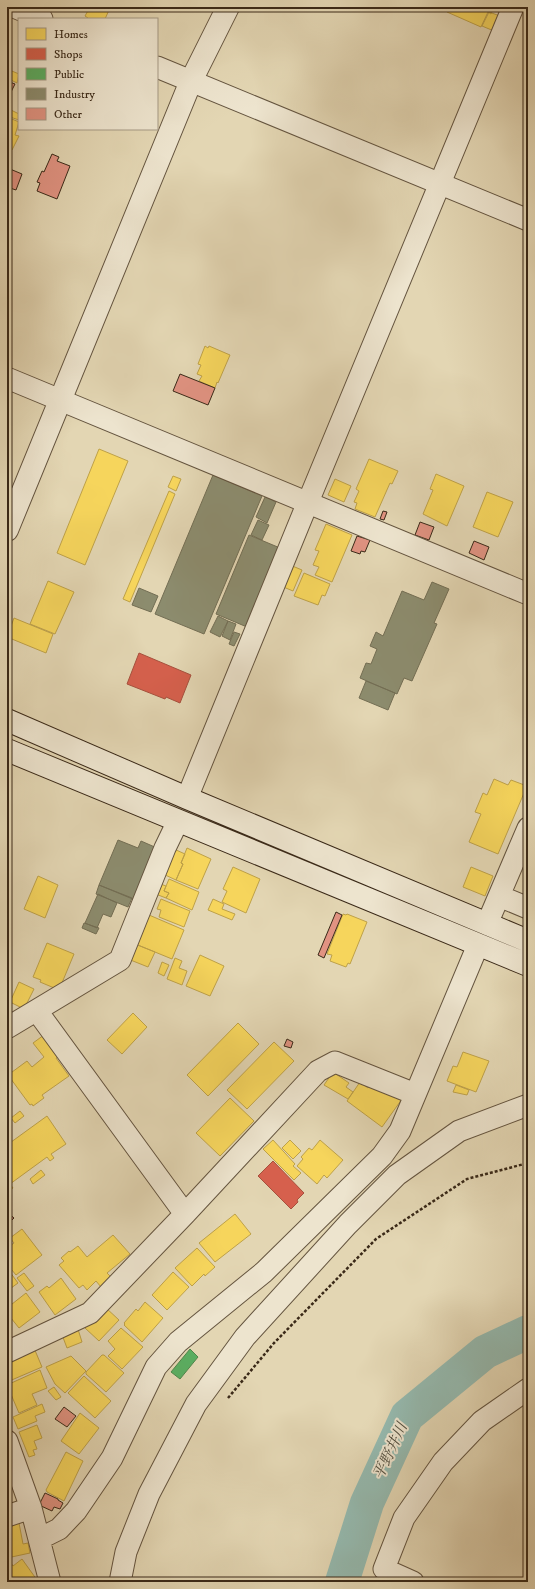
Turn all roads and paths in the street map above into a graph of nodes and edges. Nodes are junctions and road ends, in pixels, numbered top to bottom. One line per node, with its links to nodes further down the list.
1 (14, 7): 4 (street)
2 (228, 7): 6 (main road)
3 (513, 7): 7 (street)
4 (40, 18)
5 (158, 67): 6 (street)
6 (191, 81): 7 (street); 10 (main road)
7 (440, 183): 8 (street); 11 (street)
8 (528, 220)
9 (7, 378): 10 (street)
10 (60, 400): 11 (street); 12 (main road)
11 (308, 502): 13 (street); 16 (street)
12 (7, 530)
13 (528, 594)
14 (7, 720): 16 (main road)
15 (7, 750): 17 (main road)
16 (187, 798): 21 (main road)
17 (178, 821): 23 (main road); 25 (street)
18 (528, 828): 19 (street)
19 (499, 896): 20 (street); 21 (street)
20 (528, 908)
21 (487, 924): 22 (main road)
22 (528, 941)
23 (478, 945): 24 (main road); 27 (street)
24 (528, 965)
25 (37, 1011): 26 (street); 30 (street)
26 (7, 1028)
27 (415, 1094): 30 (street); 37 (street)
28 (528, 1105): 39 (street)
29 (528, 1163): 33 (path)
30 (185, 1214): 31 (street)
31 (7, 1352)
32 (528, 1388): 40 (street)
33 (224, 1402)
34 (7, 1441): 35 (street)
35 (31, 1508): 36 (street); 37 (street)
36 (7, 1516)
37 (39, 1539): 38 (street)
38 (50, 1582)
39 (120, 1582)
40 (413, 1582)

